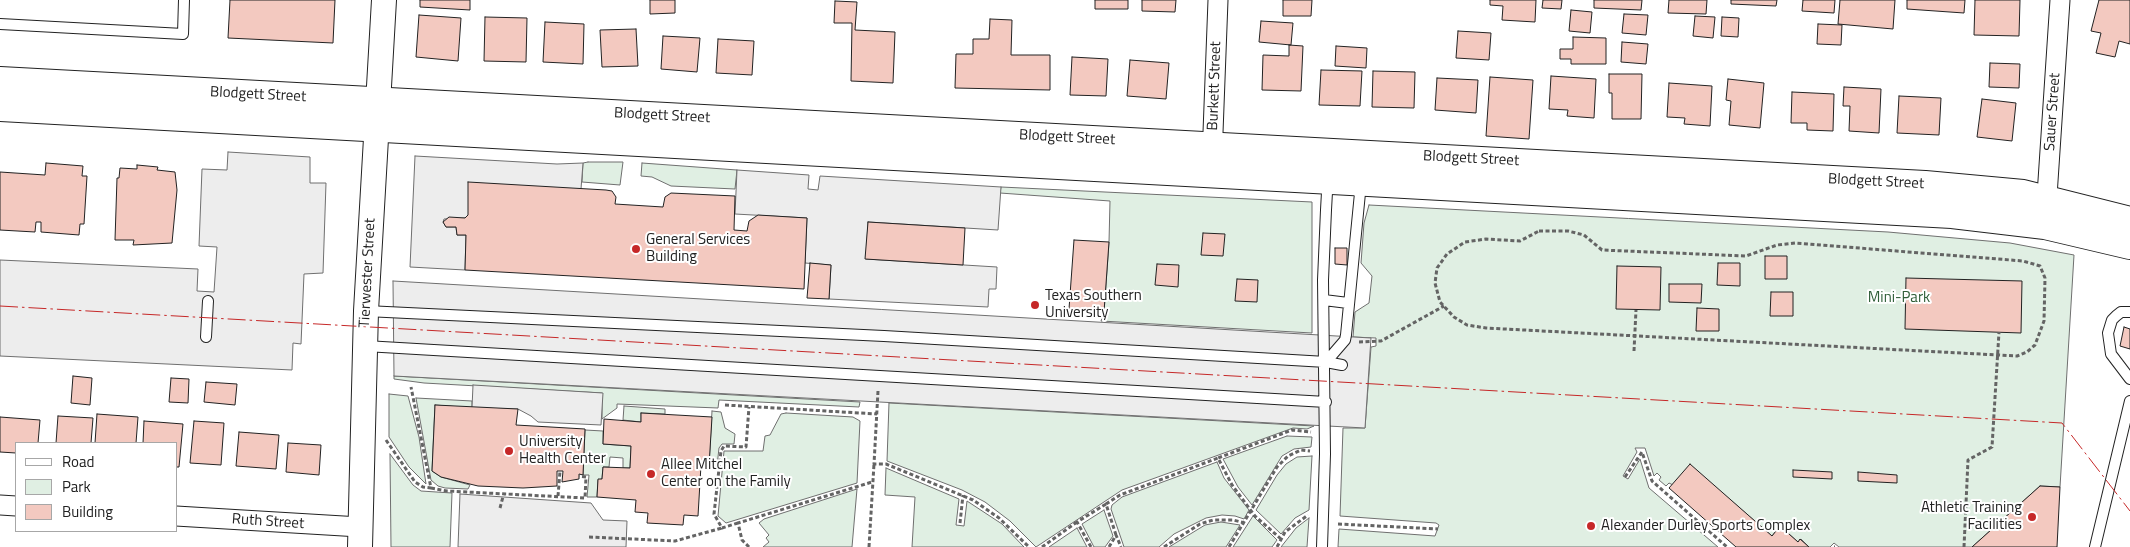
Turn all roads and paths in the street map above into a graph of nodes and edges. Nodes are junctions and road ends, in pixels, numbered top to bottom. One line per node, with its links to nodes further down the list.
1 (184, 0): 5 (lane)
2 (384, 0): 8 (street, Tierwester Street)
3 (1218, 0): 10 (street, Burkett Street)
4 (2060, 0): 16 (street, Sauer Street)
5 (0, 24)
6 (0, 82): 8 (main road, Blodgett Street)
7 (0, 107): 8 (main road, Blodgett Street)
8 (377, 114): 9 (main road, Blodgett Street); 11 (main road, Blodgett Street); 24 (street, Tierwester Street)
9 (842, 126): 10 (main road, Blodgett Street); 11 (main road)
10 (1213, 146): 12 (main road, Blodgett Street); 13 (street, Burkett Street)
11 (841, 153): 13 (main road, Blodgett Street)
12 (1344, 153): 14 (main road); 15 (main road, Blodgett Street)
13 (1211, 172): 14 (main road, Blodgett Street)
14 (1342, 181): 15 (main road, Blodgett Street); 19 (lane); 21 (lane)
15 (1716, 186): 16 (main road, Blodgett Street)
16 (2046, 212): 17 (main road, Blodgett Street); 18 (main road, Blodgett Street)
17 (2130, 221)
18 (2130, 245)
19 (1324, 300): 21 (lane); 33 (lane)
20 (208, 301): 28 (lane)
21 (1348, 303): 29 (lane)
22 (1444, 306): 27 (path); 29 (path); 32 (path)
23 (1636, 310): 27 (path)
24 (366, 311): 30 (street, Tierwester Street); 33 (lane)
25 (2130, 312): 36 (lane)
26 (1999, 332): 32 (path)
27 (1635, 336): 31 (path); 32 (path)
28 (206, 337)
29 (1345, 340): 33 (lane)
30 (365, 346): 35 (lane); 70 (street, Tierwester Street)
31 (1634, 351)
32 (1998, 355): 85 (path)
33 (1326, 362): 34 (lane); 39 (lane)
34 (1342, 365)
35 (879, 375): 39 (lane); 42 (path)
36 (2130, 380)
37 (411, 387): 52 (path)
38 (2130, 401): 86 (lane)
39 (1326, 402): 43 (lane)
40 (726, 405): 41 (path)
41 (749, 407): 42 (path); 67 (path)
42 (877, 414): 47 (path)
43 (1325, 433): 45 (lane); 46 (path)
44 (386, 440): 52 (path)
45 (1325, 451): 60 (path); 62 (lane)
46 (1218, 458): 56 (path); 60 (path)
47 (874, 464): 51 (path); 54 (path)
48 (560, 471): 55 (path)
49 (579, 476): 55 (path)
50 (1625, 477): 84 (path)
51 (872, 482): 66 (path); 74 (path)
52 (430, 488): 53 (path)
53 (504, 493): 55 (path); 59 (path)
54 (963, 495): 64 (path); 75 (path)
55 (558, 496)
56 (1106, 504): 63 (path); 69 (path)
57 (0, 505): 58 (street)
58 (15, 506)
59 (500, 508)
60 (1252, 511): 65 (path); 72 (path)
61 (178, 516): 70 (street, Ruth Street)
62 (1323, 518): 68 (path); 72 (path); 83 (lane)
63 (1077, 522): 76 (path); 77 (path)
64 (960, 523)
65 (1245, 523): 80 (path); 81 (path)
66 (738, 524): 67 (path); 73 (path)
67 (722, 528): 71 (path)
68 (1438, 529)
69 (1116, 535): 78 (path); 79 (path)
70 (360, 537)
71 (589, 537)
72 (1281, 539): 82 (path)
73 (749, 547)
74 (869, 547)
75 (1029, 547)
76 (1042, 547)
77 (1091, 547)
78 (1109, 547)
79 (1121, 547)
80 (1164, 547)
81 (1229, 547)
82 (1277, 547)
83 (1322, 547)
84 (1727, 547)
85 (1964, 547)
86 (2095, 547)

